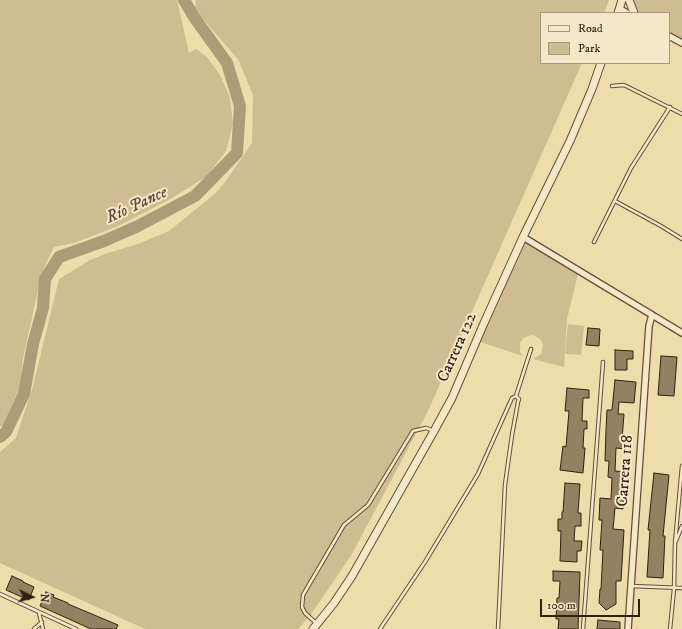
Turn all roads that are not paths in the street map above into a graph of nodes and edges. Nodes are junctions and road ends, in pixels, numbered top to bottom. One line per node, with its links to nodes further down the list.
1 (622, 0): 3 (street)
2 (629, 0): 4 (street)
3 (619, 11)
4 (634, 12)
5 (670, 37): 6 (street)
6 (682, 43)
7 (602, 64): 12 (street, Carrera 122)
8 (612, 86): 9 (lane)
9 (670, 108): 10 (lane); 11 (lane)
10 (682, 114)
11 (615, 201): 13 (lane); 14 (lane)
12 (524, 237): 15 (street); 20 (street, Carrera 122)
13 (682, 239)
14 (594, 242)
15 (652, 315): 16 (street); 24 (street, Carrera 118)
16 (682, 333)
17 (531, 349): 19 (lane)
18 (603, 362): 36 (lane)
19 (516, 396): 34 (lane); 35 (lane)
20 (434, 431): 30 (street, Carrera 122); 30 (lane)
21 (682, 466): 23 (lane)
22 (682, 526): 23 (lane)
23 (675, 543): 26 (lane)
24 (631, 586): 26 (lane); 37 (street, Carrera 118)
25 (682, 588): 26 (lane)
26 (674, 589): 38 (lane)
27 (0, 594): 28 (lane)
28 (39, 612): 29 (lane); 33 (lane)
29 (42, 622): 31 (lane); 32 (lane)
30 (315, 627)
31 (34, 629)
32 (43, 629)
33 (76, 629)
34 (380, 629)
35 (498, 629)
36 (583, 629)
37 (628, 629)
38 (670, 629)

